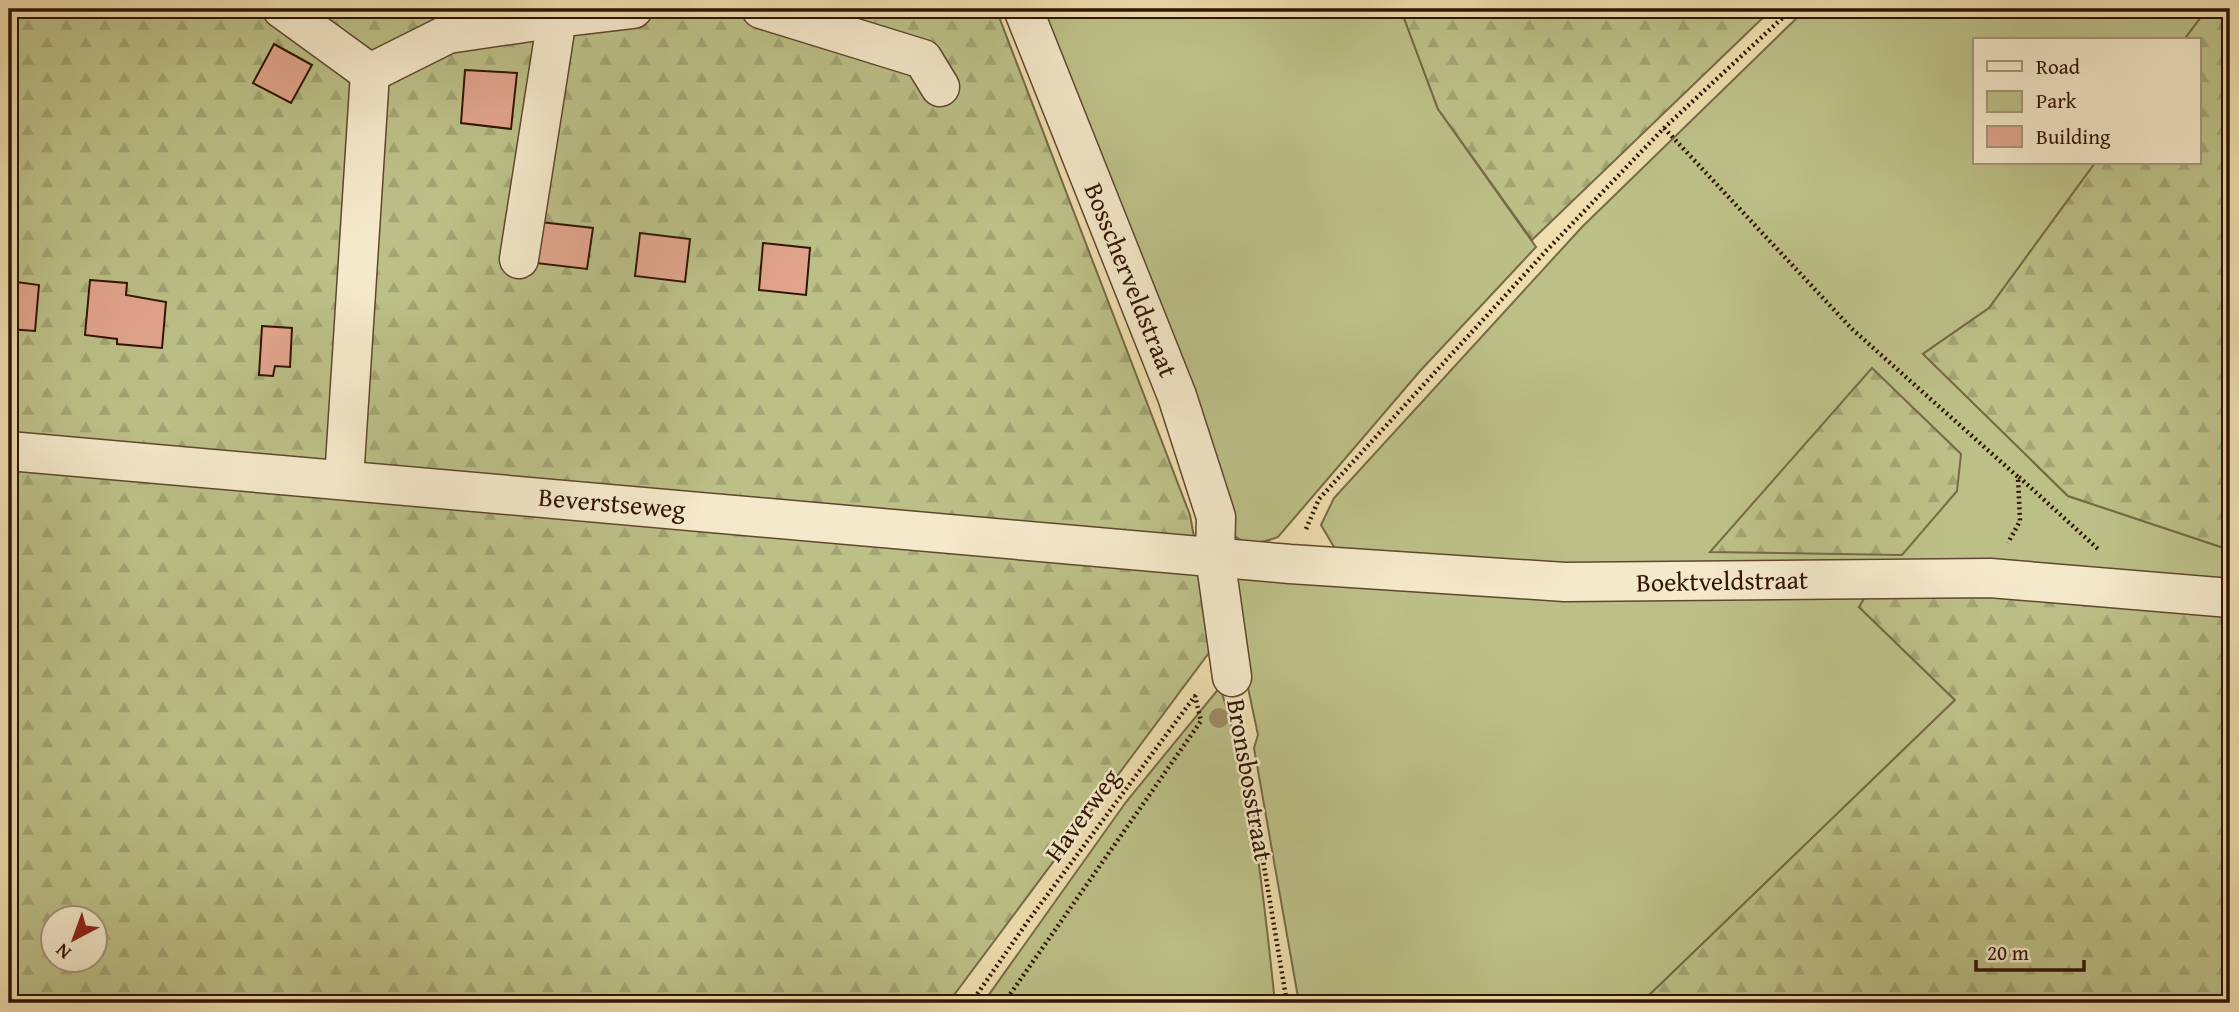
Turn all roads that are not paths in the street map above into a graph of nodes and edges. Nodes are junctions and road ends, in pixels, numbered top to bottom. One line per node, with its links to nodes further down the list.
1 (282, 9): 6 (street)
2 (633, 9): 5 (street)
3 (761, 9): 7 (street)
4 (1023, 9): 11 (street, Bosscherveldstraat)
5 (558, 13): 6 (street); 8 (street)
6 (370, 73): 10 (street)
7 (940, 87)
8 (519, 259)
9 (9, 450): 10 (street, Beverstseweg)
10 (344, 480): 11 (street, Beverstseweg)
11 (1215, 557): 12 (street, Boektveldstraat); 13 (street)
12 (2230, 598)
13 (1231, 665)

